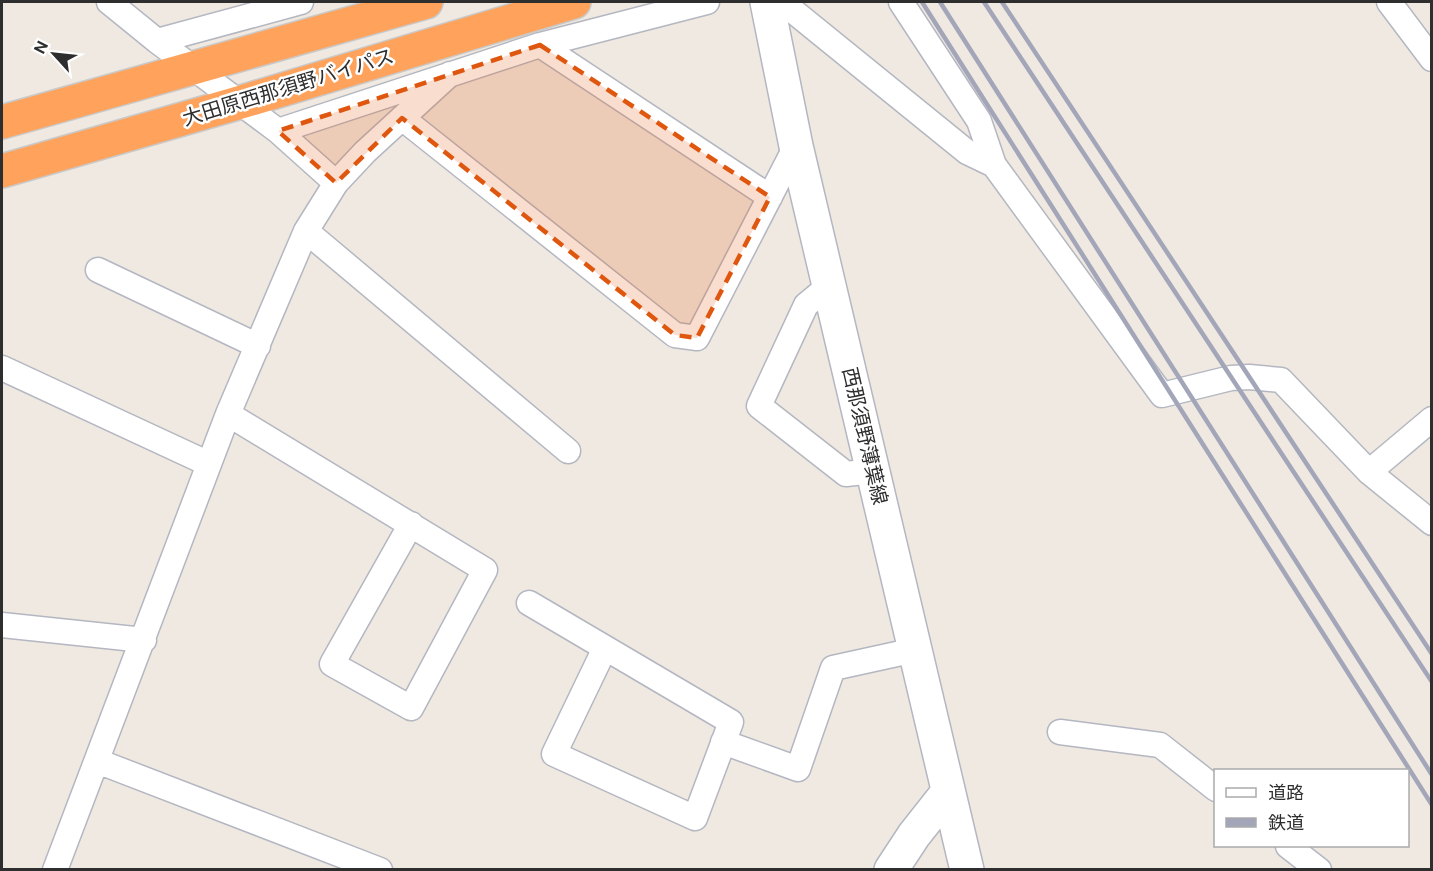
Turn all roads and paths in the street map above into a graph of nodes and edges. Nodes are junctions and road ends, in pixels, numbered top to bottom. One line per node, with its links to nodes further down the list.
1 (109, 2): 10 (street)
2 (301, 2): 10 (street)
3 (426, 2): 13 (highway)
4 (707, 2): 11 (street)
5 (767, 2): 19 (main road, 西那須野薄葉線)
6 (782, 2): 20 (street)
7 (901, 2): 20 (street)
8 (1389, 2): 12 (street)
9 (563, 5): 15 (highway, 大田原西那須野バイパス)
10 (157, 41): 13 (street)
11 (540, 45): 14 (street); 23 (street)
12 (1431, 59)
13 (192, 68): 15 (street); 17 (highway)
14 (450, 74): 16 (street); 18 (street)
15 (238, 103): 18 (street); 21 (highway, 大田原西那須野バイパス)
16 (402, 118): 22 (street); 23 (street)
17 (2, 122)
18 (278, 131): 22 (street)
19 (796, 146): 23 (street); 26 (main road, 西那須野薄葉線)
20 (994, 165): 34 (street)
21 (2, 171)
22 (336, 183): 24 (street)
23 (770, 197)
24 (306, 231): 27 (street); 31 (street)
25 (98, 270): 27 (street)
26 (829, 286): 33 (main road, 西那須野薄葉線); 33 (street)
27 (258, 346): 29 (street)
28 (2, 368): 32 (street)
29 (228, 414): 32 (street); 36 (street)
30 (1431, 419): 34 (street)
31 (568, 451)
32 (209, 464): 39 (street)
33 (873, 471): 41 (main road, 西那須野薄葉線)
34 (1369, 472): 35 (street)
35 (1431, 523)
36 (411, 524): 36 (street)
37 (529, 603): 40 (street)
38 (2, 625): 39 (street)
39 (144, 640): 44 (street)
40 (605, 648): 43 (street); 43 (street)
41 (915, 650): 43 (street); 46 (main road, 西那須野薄葉線)
42 (1060, 732): 45 (street)
43 (723, 742)
44 (97, 761): 48 (street); 49 (street)
45 (1214, 788)
46 (948, 792): 50 (main road); 51 (main road, 西那須野薄葉線)
47 (1289, 847): 52 (street)
48 (56, 870)
49 (380, 870)
50 (891, 870)
51 (967, 870)
52 (1319, 870)

